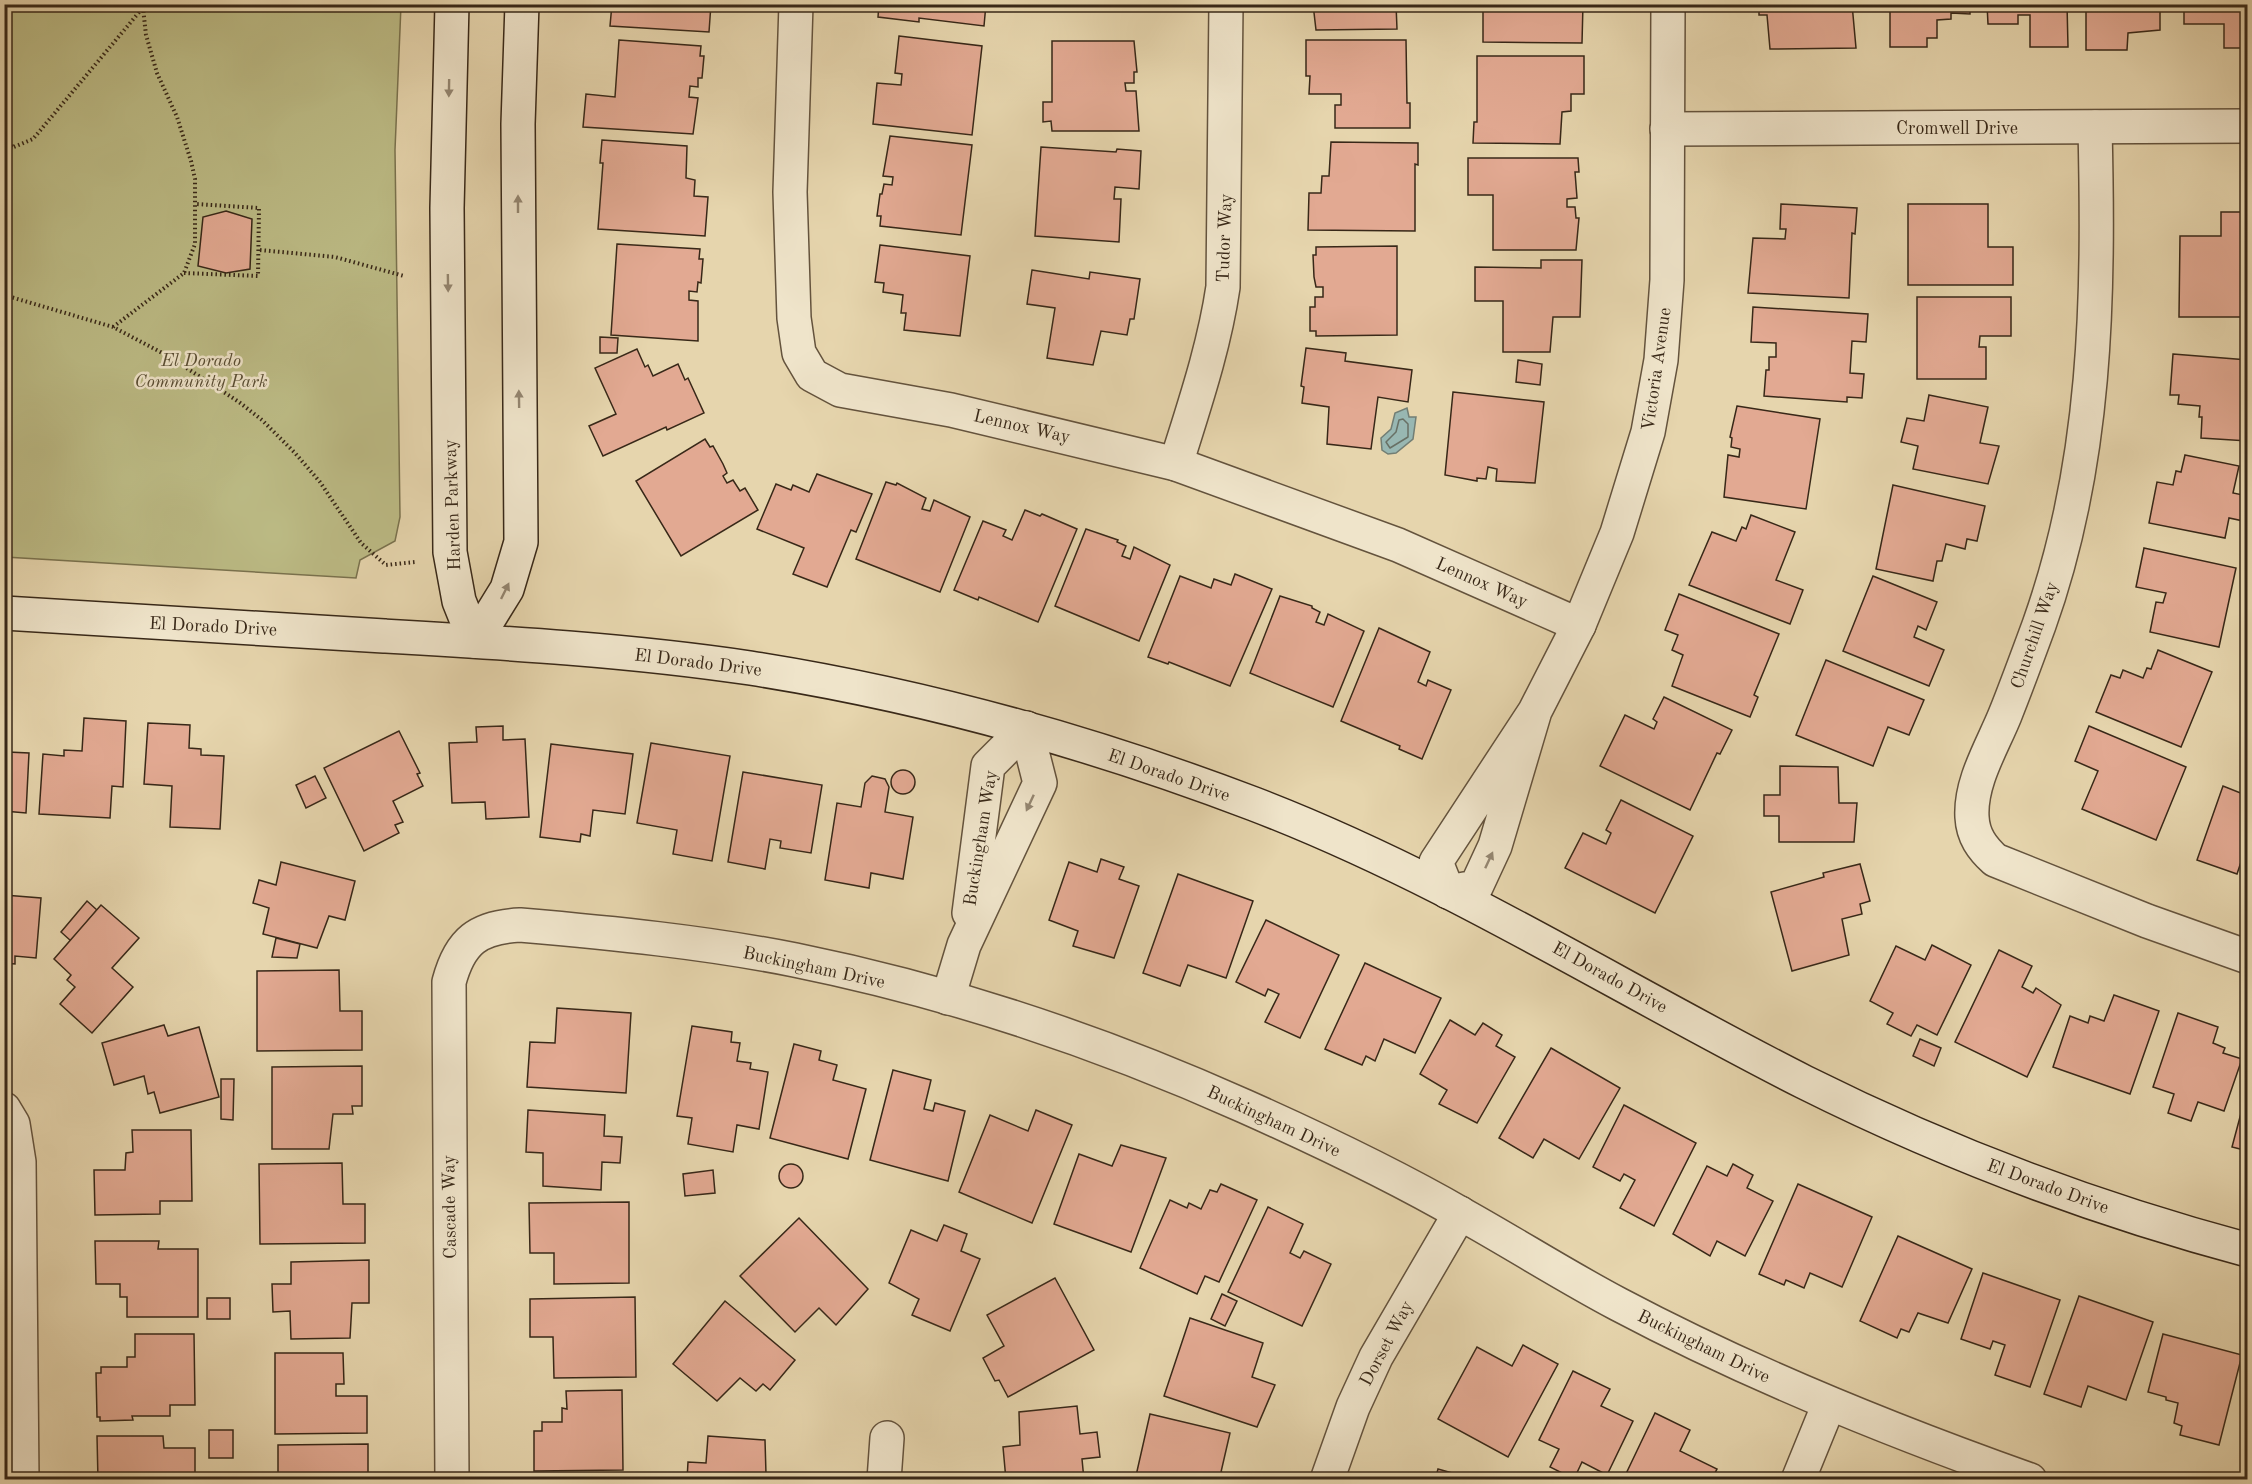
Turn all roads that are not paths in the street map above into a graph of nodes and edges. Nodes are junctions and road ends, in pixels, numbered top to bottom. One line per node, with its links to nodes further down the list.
1 (452, 4): 12 (street, Harden Parkway, one-way to 12)
2 (522, 4): 12 (street, one-way to 2)
3 (796, 4): 9 (street, Lennox Way)
4 (1226, 4): 9 (street, Tudor Way)
5 (1668, 4): 8 (street, Victoria Avenue)
6 (2247, 126): 7 (street, Cromwell Drive)
7 (2095, 127): 8 (street, Cromwell Drive); 18 (street, Churchill Way)
8 (1667, 129): 11 (street, Victoria Avenue)
9 (1176, 464): 11 (street, Lennox Way)
10 (4, 613): 12 (street, El Dorado Drive)
11 (1579, 625): 13 (street, Victoria Avenue)
12 (475, 641): 14 (street, El Dorado Drive)
13 (1535, 711): 15 (street, Victoria Avenue); 15 (street, Victoria Avenue, one-way to 13)
14 (1026, 728): 15 (street, El Dorado Drive); 17 (street, Buckingham Way); 17 (street, Buckingham Way, one-way to 17)
15 (1448, 892): 22 (street, El Dorado Drive)
16 (470, 941): 19 (street, Buckingham Drive); 26 (street, Cascade Way)
17 (964, 945): 19 (street, Buckingham Way)
18 (2247, 957)
19 (948, 998): 21 (street, Buckingham Drive)
20 (4, 1109): 25 (street)
21 (1460, 1213): 23 (street, Buckingham Drive); 28 (street, Dorset Way)
22 (2247, 1250)
23 (1829, 1404): 29 (street); 30 (street, Buckingham Drive)
24 (887, 1438): 27 (street)
25 (22, 1479)
26 (452, 1479)
27 (884, 1479)
28 (1327, 1479)
29 (1798, 1479)
30 (2030, 1479)

